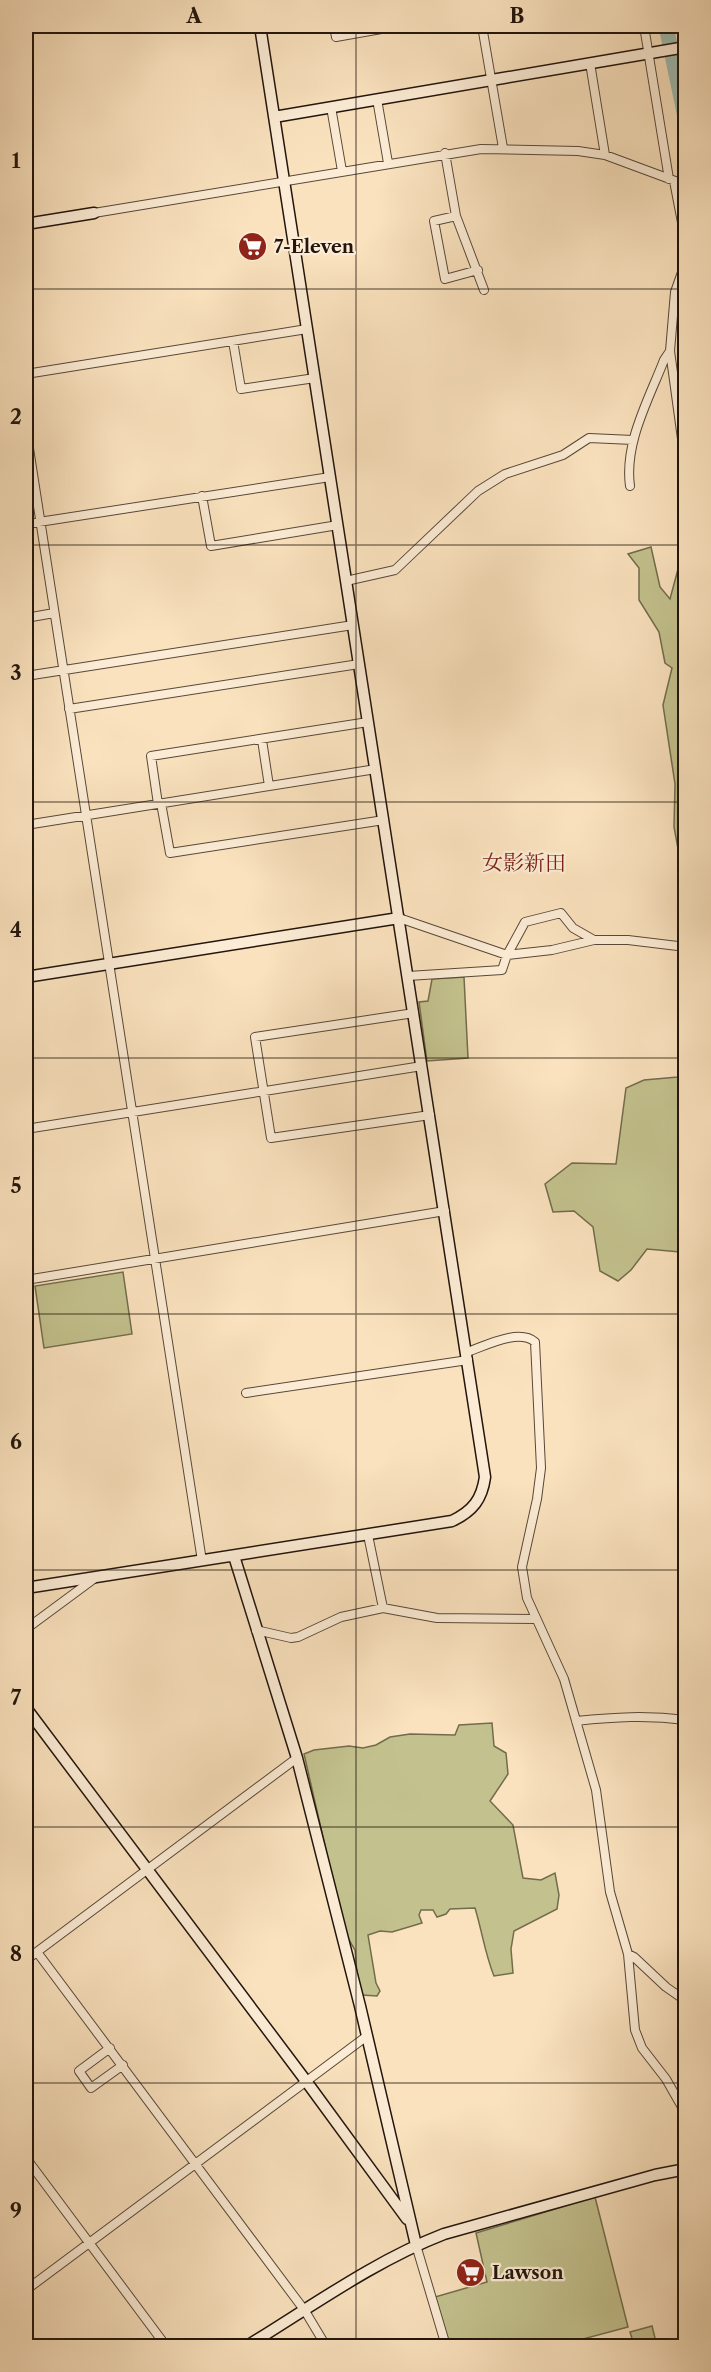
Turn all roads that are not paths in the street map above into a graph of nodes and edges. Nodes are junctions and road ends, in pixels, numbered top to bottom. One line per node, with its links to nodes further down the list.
1 (260, 26): 12 (street)
2 (334, 26): 3 (street)
3 (396, 26)
4 (482, 26): 9 (street)
5 (644, 26): 7 (street)
6 (685, 47): 7 (street)
7 (651, 53): 8 (street); 18 (street)
8 (590, 63): 9 (street); 15 (street)
9 (490, 81): 10 (street); 13 (street)
10 (377, 99): 11 (street); 16 (street)
11 (331, 108): 12 (street); 17 (street)
12 (274, 117): 19 (street)
13 (503, 148): 14 (street); 15 (street)
14 (445, 153): 16 (street); 22 (street)
15 (605, 155): 18 (street)
16 (388, 163): 17 (street)
17 (342, 171): 19 (street)
18 (673, 181): 20 (street); 24 (street)
19 (284, 182): 21 (street); 28 (street)
20 (686, 185)
21 (94, 213): 23 (street)
22 (456, 216): 26 (street); 26 (street)
23 (26, 224)
24 (686, 243)
25 (686, 261): 30 (street)
26 (478, 270): 27 (street)
27 (484, 290)
28 (307, 330): 29 (street); 32 (street)
29 (233, 341): 31 (street); 32 (street)
30 (670, 351): 34 (street); 35 (street)
31 (26, 374)
32 (315, 378): 36 (street)
33 (26, 429): 39 (street)
34 (633, 440): 37 (street); 42 (street)
35 (686, 468)
36 (330, 477): 38 (street); 41 (street)
37 (630, 486)
38 (202, 496): 39 (street); 41 (street)
39 (40, 522): 40 (street); 43 (street)
40 (26, 524)
41 (338, 525): 42 (street)
42 (346, 582): 45 (street)
43 (54, 613): 44 (street); 47 (street)
44 (26, 618)
45 (353, 625): 46 (street); 47 (street)
46 (359, 664): 49 (street); 50 (street)
47 (63, 670): 48 (street); 49 (street)
48 (26, 676)
49 (69, 710): 55 (street)
50 (368, 722): 51 (street); 52 (street)
51 (262, 740): 53 (street); 54 (street)
52 (376, 769): 53 (street); 56 (street)
53 (269, 786): 54 (street)
54 (160, 803): 55 (street); 56 (street)
55 (85, 815): 57 (street); 62 (street)
56 (384, 820): 58 (street)
57 (26, 825)
58 (399, 918): 61 (street); 62 (street); 63 (street)
59 (594, 940): 60 (street); 61 (street); 61 (street)
60 (686, 947)
61 (507, 954): 63 (street)
62 (108, 964): 64 (street); 68 (street)
63 (408, 976): 65 (street)
64 (26, 977)
65 (414, 1013): 66 (street); 67 (street)
66 (422, 1066): 67 (street); 69 (street)
67 (264, 1091): 68 (street); 69 (street)
68 (132, 1112): 70 (street); 72 (street)
69 (430, 1115): 71 (street)
70 (26, 1129)
71 (445, 1211): 72 (street); 74 (street)
72 (155, 1259): 73 (street); 78 (street)
73 (26, 1280)
74 (467, 1356): 75 (street); 76 (street); 82 (street)
75 (246, 1393)
76 (368, 1535): 77 (street); 81 (street)
77 (234, 1556): 78 (street); 84 (street)
78 (202, 1561): 79 (street)
79 (99, 1575): 80 (street); 83 (street)
80 (26, 1588)
81 (383, 1608): 82 (street); 84 (street)
82 (535, 1619): 87 (street)
83 (26, 1629)
84 (256, 1630): 88 (street)
85 (26, 1708): 89 (street)
86 (686, 1720): 87 (street)
87 (576, 1721): 91 (street)
88 (297, 1758): 89 (street); 94 (street)
89 (146, 1869): 90 (street); 97 (street)
90 (37, 1952): 92 (street); 95 (street)
91 (628, 1954): 93 (street); 98 (street)
92 (26, 1960)
93 (686, 2001)
94 (367, 2036): 97 (street); 102 (street)
95 (110, 2048): 96 (street); 96 (street)
96 (123, 2065): 100 (street)
97 (306, 2081): 100 (street); 102 (street)
98 (686, 2114)
99 (26, 2158): 103 (street)
100 (196, 2163): 103 (street); 106 (street)
101 (686, 2169): 104 (street)
102 (411, 2224): 104 (street)
103 (89, 2242): 105 (street); 109 (street)
104 (416, 2245): 106 (street); 112 (street)
105 (26, 2290)
106 (305, 2311): 110 (street); 111 (street)
107 (26, 2340): 108 (street)
108 (29, 2346)
109 (166, 2346)
110 (247, 2346)
111 (327, 2346)
112 (446, 2346)

